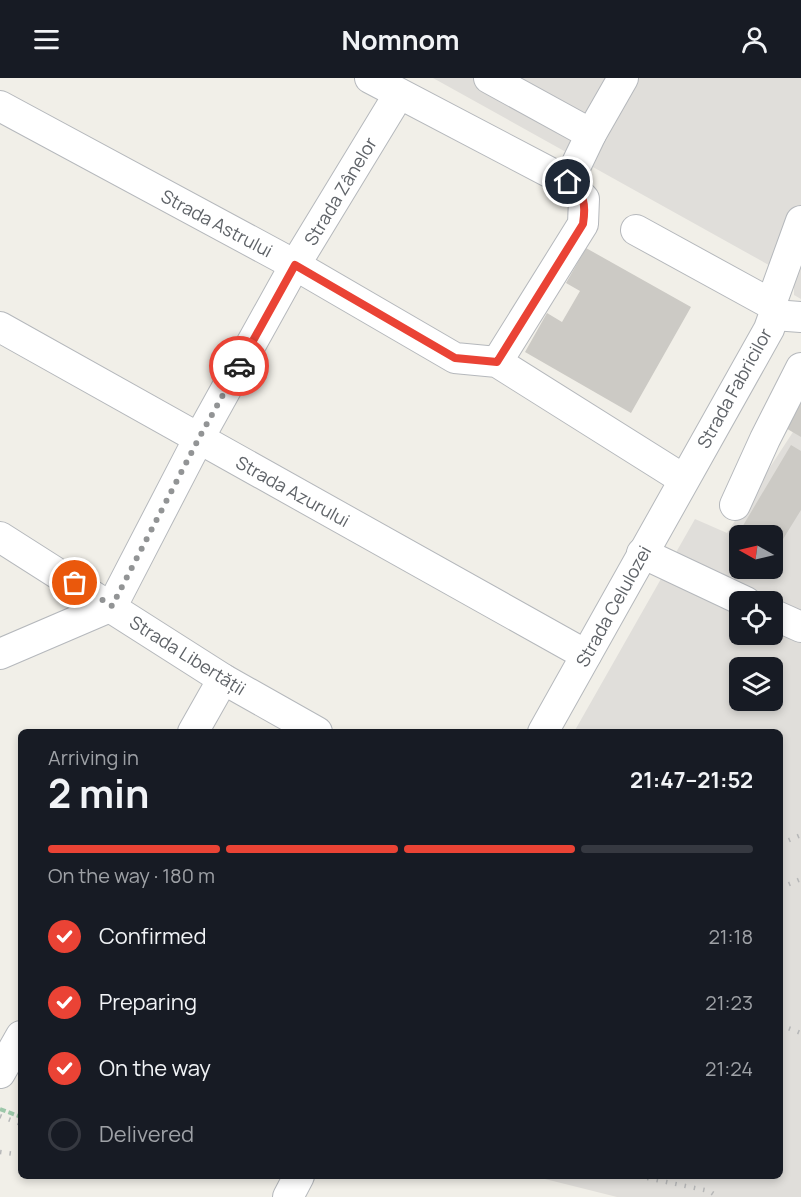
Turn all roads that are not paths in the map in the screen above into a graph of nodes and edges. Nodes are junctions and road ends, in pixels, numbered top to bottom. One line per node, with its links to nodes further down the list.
1 (370, 78): 4 (street)
2 (489, 78): 6 (street)
3 (623, 78): 6 (street)
4 (399, 94): 7 (street); 10 (street, Strada Zânelor)
5 (0, 106): 10 (street, Strada Astrului)
6 (591, 134): 7 (street)
7 (568, 182): 13 (street)
8 (801, 221): 11 (street)
9 (636, 230): 11 (street, Strada Fabricilor)
10 (295, 265): 13 (street, Strada Astrului); 15 (street, Strada Zânelor)
11 (782, 312): 16 (street, Strada Fabricilor)
12 (0, 327): 15 (street, Strada Azurului)
13 (497, 362): 16 (street, Strada Astrului)
14 (801, 368): 17 (street)
15 (199, 438): 21 (street, Strada Zânelor); 25 (street, Strada Azurului)
16 (683, 479): 19 (street, Strada Celulozei)
17 (735, 504)
18 (0, 537): 21 (street, Strada Libertății)
19 (642, 553): 20 (street); 25 (street, Strada Celulozei)
20 (729, 594)
21 (112, 606): 24 (street); 26 (street, Strada Libertății)
22 (783, 619): 23 (street)
23 (801, 627)
24 (0, 654)
25 (586, 655): 29 (street, Strada Celulozei)
26 (223, 679): 27 (street); 28 (street, Strada Libertății)
27 (195, 729)
28 (312, 729)
29 (545, 729)
30 (18, 1041): 31 (street)
31 (0, 1073)
32 (297, 1179): 33 (street)
33 (288, 1197)

